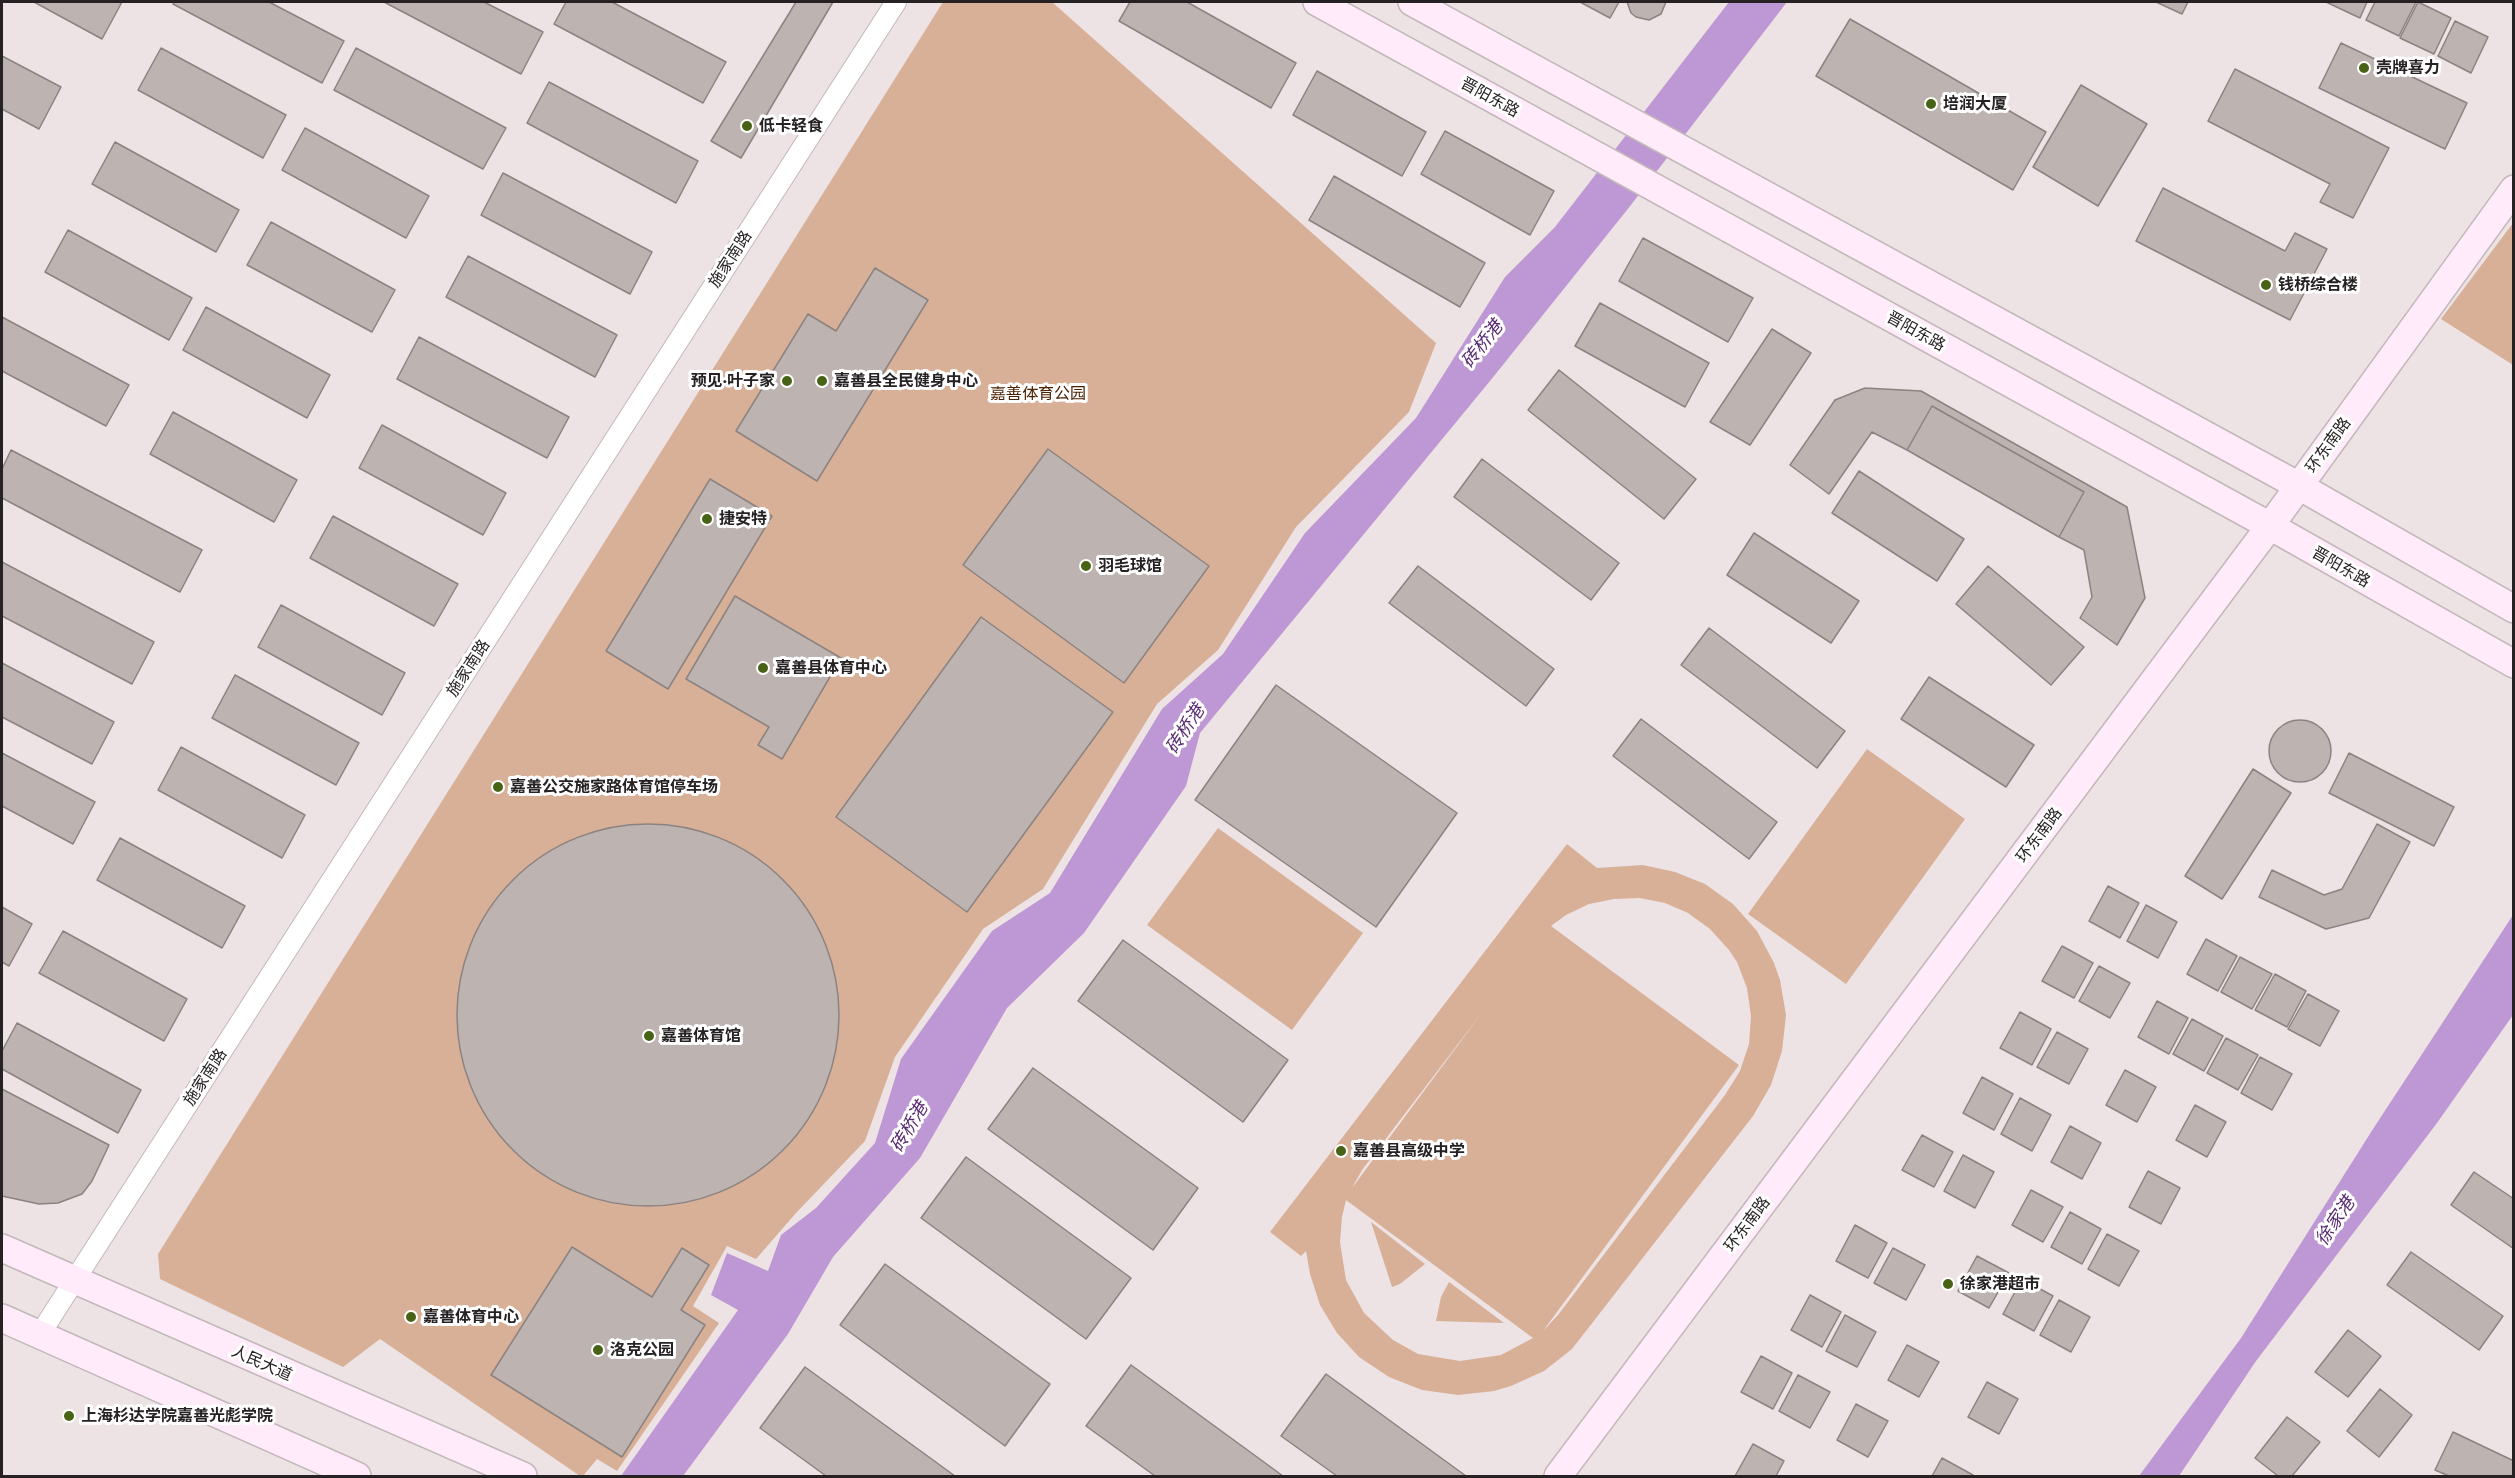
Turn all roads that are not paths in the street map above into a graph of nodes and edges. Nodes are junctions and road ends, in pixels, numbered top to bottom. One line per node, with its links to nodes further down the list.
1 (896, 2): 10 (street, 施家南路)
2 (1317, 2): 6 (main road, 晋阳东路)
3 (1412, 2): 5 (main road)
4 (2514, 189): 5 (main road, 环东南路)
5 (2299, 486): 6 (main road, 环东南路); 7 (main road)
6 (2270, 526): 8 (main road, 晋阳东路); 15 (main road, 环东南路)
7 (2514, 609)
8 (2514, 664)
9 (2, 1248): 10 (main road, 人民大道)
10 (75, 1281): 12 (street, 施家南路); 14 (main road, 人民大道)
11 (2, 1318): 12 (main road)
12 (40, 1334): 13 (main road)
13 (357, 1476)
14 (523, 1476)
15 (1558, 1476)

